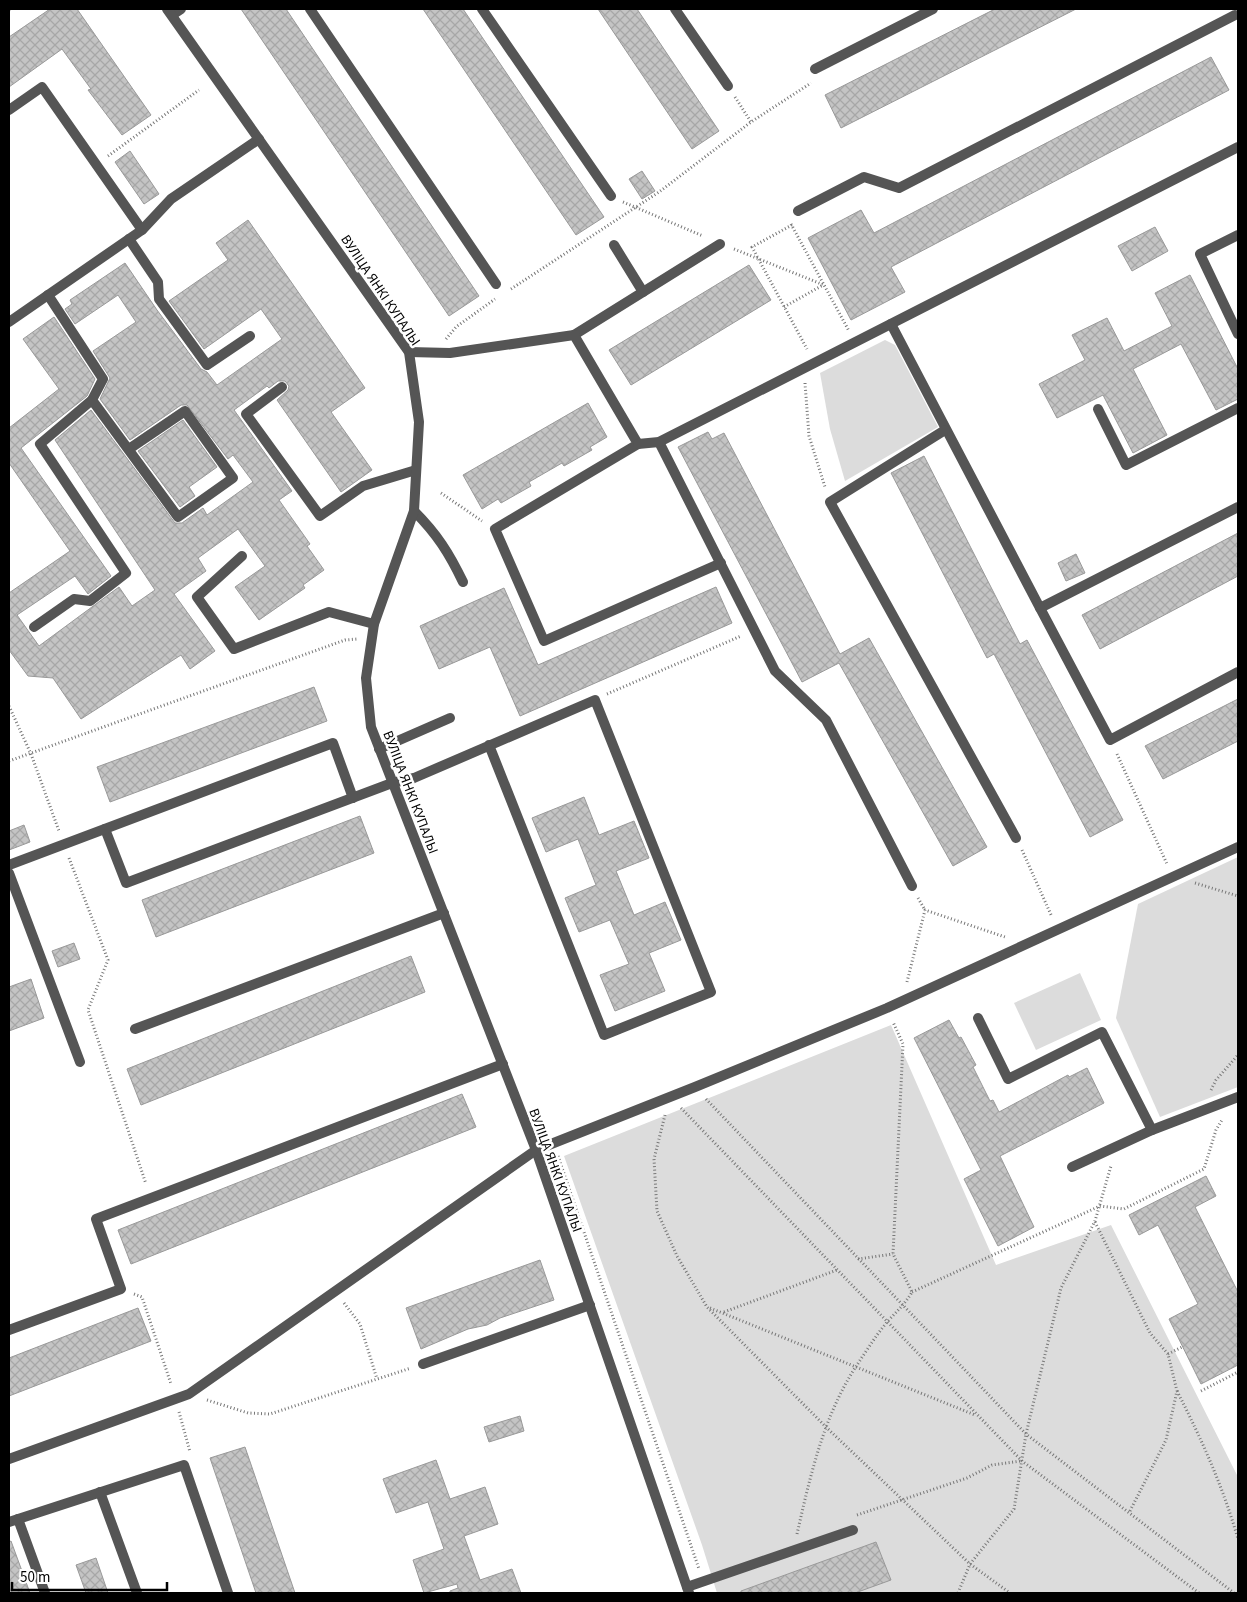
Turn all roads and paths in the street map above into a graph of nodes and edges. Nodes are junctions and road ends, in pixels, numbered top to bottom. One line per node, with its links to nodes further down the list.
1 (181, 9): 6 (street)
2 (310, 9): 24 (street)
3 (482, 9): 16 (street)
4 (675, 9): 9 (street)
5 (933, 9): 8 (street)
6 (170, 12): 13 (street, ВУЛІЦА ЯНКІ КУПАЛЫ)
7 (1235, 15): 17 (street)
8 (814, 69): 12 (path)
9 (728, 86): 12 (path)
10 (199, 90): 15 (path)
11 (9, 110): 15 (street)
12 (751, 122): 36 (path)
13 (259, 139): 19 (street); 35 (street, ВУЛІЦА ЯНКІ КУПАЛЫ)
14 (1238, 147): 30 (street)
15 (96, 164): 19 (street)
16 (611, 196)
17 (798, 211): 18 (path)
18 (792, 225): 25 (path); 28 (path)
19 (142, 230): 21 (street)
20 (1238, 235): 31 (street)
21 (129, 239): 27 (street); 33 (street)
22 (720, 244): 26 (street)
23 (614, 245): 26 (street)
24 (496, 284)
25 (824, 285): 28 (path); 34 (path)
26 (643, 292): 32 (street)
27 (48, 295): 29 (street); 40 (street)
28 (784, 307): 37 (path)
29 (9, 322)
30 (891, 324): 34 (street); 43 (street)
31 (1238, 334)
32 (574, 335): 36 (street); 45 (street)
33 (250, 336)
34 (855, 342): 37 (street)
35 (409, 352): 36 (street); 47 (street, ВУЛІЦА ЯНКІ КУПАЛЫ)
36 (434, 353)
37 (814, 363): 38 (street)
38 (803, 369): 44 (street); 49 (path)
39 (282, 387): 47 (street)
40 (92, 400): 46 (street); 58 (street)
41 (1238, 408): 42 (street)
42 (1098, 409)
43 (946, 430): 49 (street); 56 (street)
44 (659, 442): 45 (street); 54 (street)
45 (638, 444): 52 (street)
46 (129, 449): 46 (street)
47 (416, 470): 51 (street, ВУЛІЦА ЯНКІ КУПАЛЫ)
48 (441, 493): 52 (path)
49 (830, 502): 73 (street)
50 (1238, 507): 56 (street)
51 (414, 511): 55 (street); 57 (street, ВУЛІЦА ЯНКІ КУПАЛЫ)
52 (495, 529): 54 (street)
53 (242, 556): 57 (street)
54 (721, 563): 59 (street)
55 (463, 582)
56 (1040, 608): 65 (street)
57 (374, 624): 60 (street, ВУЛІЦА ЯНКІ КУПАЛЫ)
58 (34, 627)
59 (754, 629): 62 (path); 79 (street)
60 (372, 637): 67 (street, ВУЛІЦА ЯНКІ КУПАЛЫ); 68 (path)
61 (1238, 672): 65 (street)
62 (595, 700): 66 (street); 66 (street)
63 (9, 706): 68 (path)
64 (450, 718): 67 (street)
65 (1110, 740): 78 (path)
66 (489, 745): 70 (street)
67 (379, 749): 70 (street, ВУЛІЦА ЯНКІ КУПАЛЫ)
68 (31, 754): 69 (path); 74 (path)
69 (10, 760)
70 (392, 783): 71 (street); 81 (street, ВУЛІЦА ЯНКІ КУПАЛЫ)
71 (353, 798): 72 (street); 72 (street)
72 (105, 829): 74 (street)
73 (1016, 838): 82 (path)
74 (64, 844): 76 (street); 100 (path)
75 (1238, 847): 78 (street)
76 (9, 865)
77 (9, 873): 89 (street)
78 (1173, 876): 80 (path); 82 (street)
79 (912, 886)
80 (1238, 896)
81 (444, 913): 87 (street); 90 (street, ВУЛІЦА ЯНКІ КУПАЛЫ)
82 (1057, 929): 83 (street)
83 (1025, 944): 84 (street); 84 (path)
84 (903, 1000): 85 (street)
85 (887, 1008): 91 (street); 103 (path)
86 (978, 1018): 95 (street)
87 (135, 1029)
88 (1238, 1055): 94 (path)
89 (80, 1062)
90 (503, 1064): 98 (street, ВУЛІЦА ЯНКІ КУПАЛЫ); 100 (street)
91 (695, 1087): 92 (street); 104 (path)
92 (670, 1097): 96 (street); 105 (path); 111 (path)
93 (1237, 1099): 94 (street); 101 (path)
94 (1202, 1111): 95 (street)
95 (1152, 1130): 97 (street)
96 (554, 1141): 98 (street); 142 (path)
97 (1117, 1146): 99 (street); 101 (path)
98 (536, 1150): 107 (street); 109 (street, ВУЛІЦА ЯНКІ КУПАЛЫ)
99 (1072, 1167)
100 (151, 1198): 106 (street)
101 (1100, 1206): 102 (path); 108 (path)
102 (1094, 1221): 116 (path); 127 (path)
103 (893, 1254): 104 (path); 108 (path)
104 (858, 1259): 110 (path)
105 (837, 1270): 112 (path); 113 (path)
106 (121, 1289): 114 (street); 124 (path)
107 (335, 1291): 120 (path); 123 (street)
108 (912, 1292): 110 (path)
109 (590, 1305): 117 (street); 143 (street, ВУЛІЦА ЯНКІ КУПАЛЫ)
110 (903, 1306): 113 (path); 127 (path)
111 (707, 1307): 112 (path); 126 (path)
112 (724, 1312): 118 (path)
113 (887, 1322): 118 (path); 125 (path)
114 (9, 1330)
115 (1182, 1347): 116 (path)
116 (1168, 1354): 121 (path)
117 (423, 1364): 120 (path)
118 (855, 1368): 125 (path); 126 (path)
119 (1238, 1372): 122 (path)
120 (378, 1379): 123 (path)
121 (1177, 1391): 133 (path); 140 (path)
122 (1201, 1391)
123 (189, 1394): 124 (street)
124 (176, 1400): 128 (street); 130 (path)
125 (978, 1416): 129 (path)
126 (827, 1428): 132 (path); 138 (path)
127 (1026, 1434): 129 (path); 133 (path)
128 (9, 1459)
129 (1022, 1461): 132 (path); 141 (path); 149 (path)
130 (184, 1465): 131 (street); 146 (street)
131 (100, 1492): 135 (street); 145 (street)
132 (903, 1500): 134 (path); 141 (path)
133 (1128, 1513): 150 (path)
134 (850, 1517)
135 (14, 1521): 144 (street)
136 (853, 1530): 142 (street)
137 (806, 1532): 138 (path)
138 (797, 1535): 139 (path)
139 (788, 1538)
140 (1238, 1539)
141 (970, 1564): 147 (path); 148 (path)
142 (703, 1581): 143 (street)
143 (688, 1590)
144 (44, 1593)
145 (137, 1593)
146 (228, 1593)
147 (958, 1593)
148 (1010, 1593)
149 (1199, 1593)
150 (1234, 1593)

